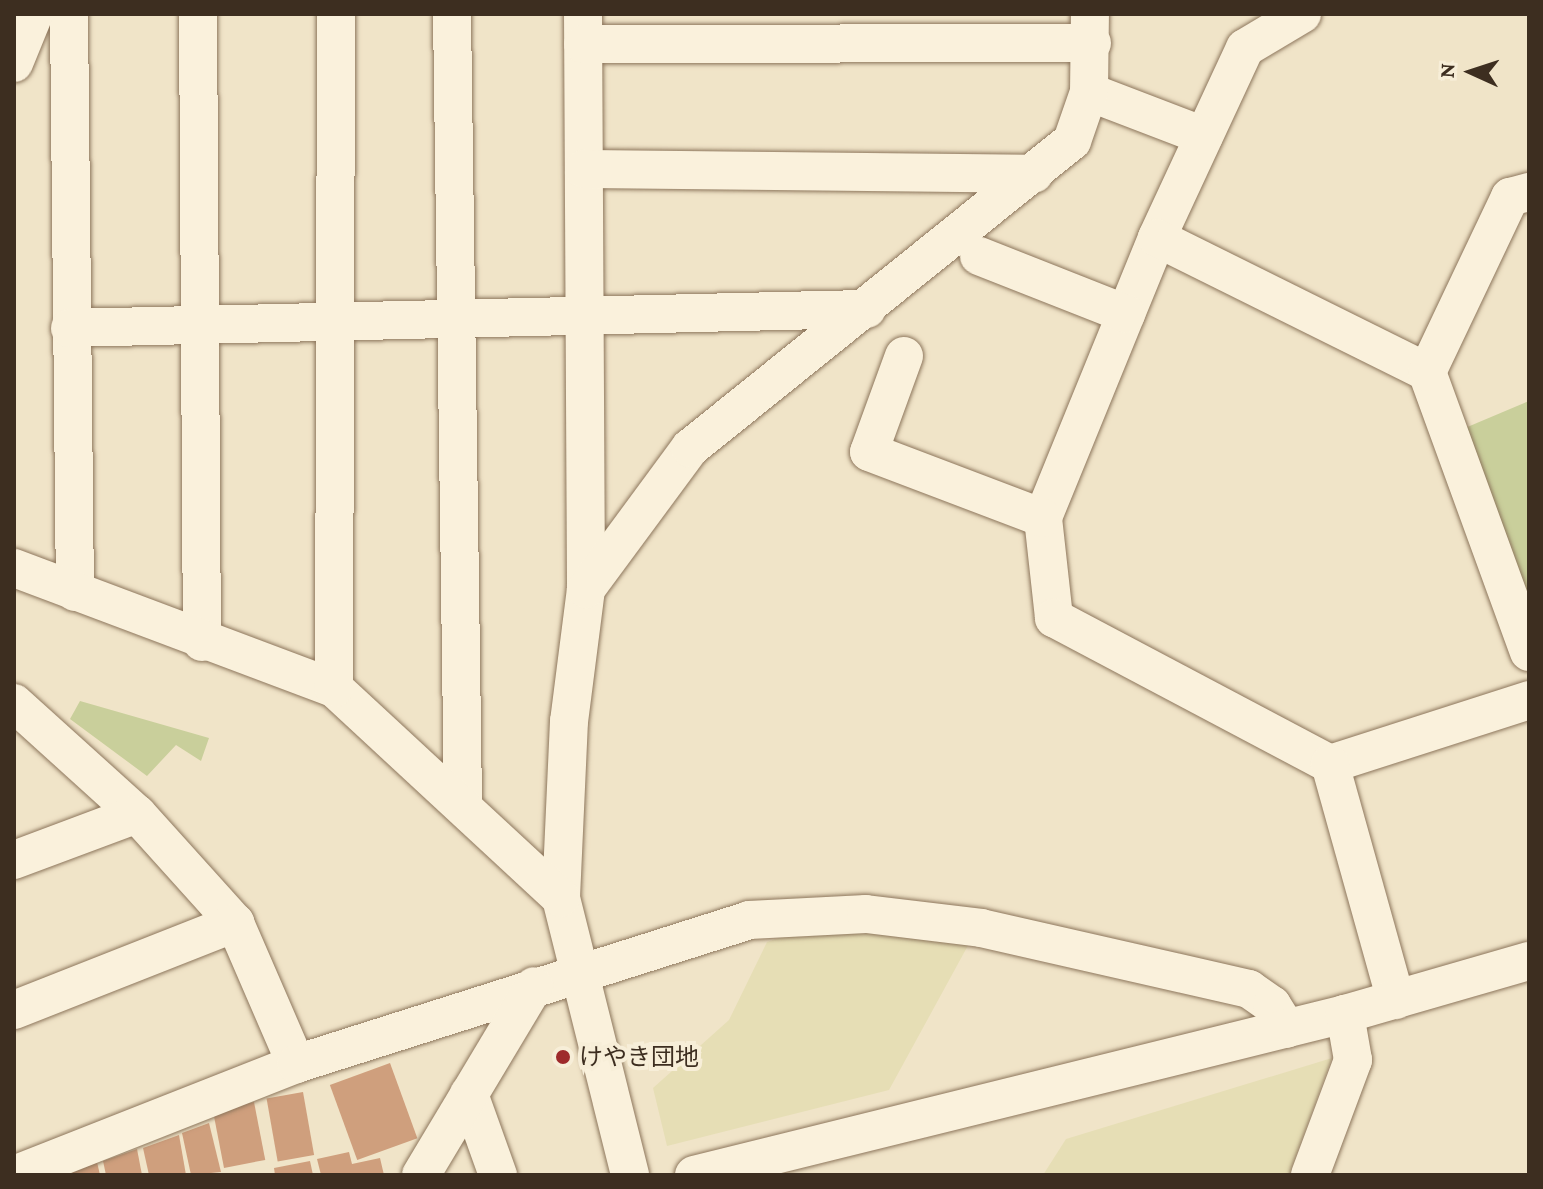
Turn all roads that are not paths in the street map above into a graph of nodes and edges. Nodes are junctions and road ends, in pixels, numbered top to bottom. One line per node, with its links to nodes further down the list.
1 (34, 14): 9 (street)
2 (69, 14): 23 (street)
3 (198, 14): 22 (street)
4 (336, 14): 21 (street)
5 (452, 14): 20 (street)
6 (1302, 14): 11 (street)
7 (583, 29): 8 (street); 12 (street)
8 (1091, 29): 10 (street)
9 (14, 63)
10 (1089, 92): 11 (street); 13 (street)
11 (1204, 136): 15 (street)
12 (584, 169): 13 (street); 19 (street)
13 (1034, 174): 17 (street)
14 (1529, 192): 25 (street)
15 (1157, 238): 18 (street); 25 (street)
16 (979, 256): 18 (street)
17 (867, 309): 19 (street); 28 (street)
18 (1126, 314): 26 (street)
19 (585, 316): 20 (street); 28 (street)
20 (458, 319): 21 (street); 36 (street)
21 (337, 322): 22 (street); 32 (street)
22 (200, 325): 23 (street); 30 (street)
23 (70, 328): 29 (street)
24 (904, 356): 26 (street)
25 (1427, 372): 31 (street)
26 (1043, 518): 35 (street)
27 (14, 568): 29 (street)
28 (586, 589): 39 (street)
29 (75, 592): 30 (street)
30 (202, 642): 32 (street)
31 (1529, 652)
32 (334, 688): 36 (street)
33 (1529, 700): 35 (street)
34 (14, 703): 37 (street)
35 (1330, 764): 44 (street)
36 (463, 806): 39 (street)
37 (137, 814): 38 (street); 40 (street)
38 (14, 860)
39 (561, 898): 42 (street)
40 (235, 923): 45 (street); 48 (street)
41 (1529, 961): 44 (street)
42 (578, 972): 43 (street); 47 (street); 53 (street)
43 (534, 986): 48 (street); 49 (street)
44 (1396, 1000): 46 (street)
45 (14, 1010)
46 (1345, 1014): 47 (street); 55 (street)
47 (1287, 1029): 54 (street)
48 (296, 1064): 50 (street)
49 (469, 1094): 51 (street); 52 (street)
50 (14, 1175)
51 (421, 1175)
52 (498, 1175)
53 (630, 1175)
54 (694, 1175)
55 (1310, 1175)

